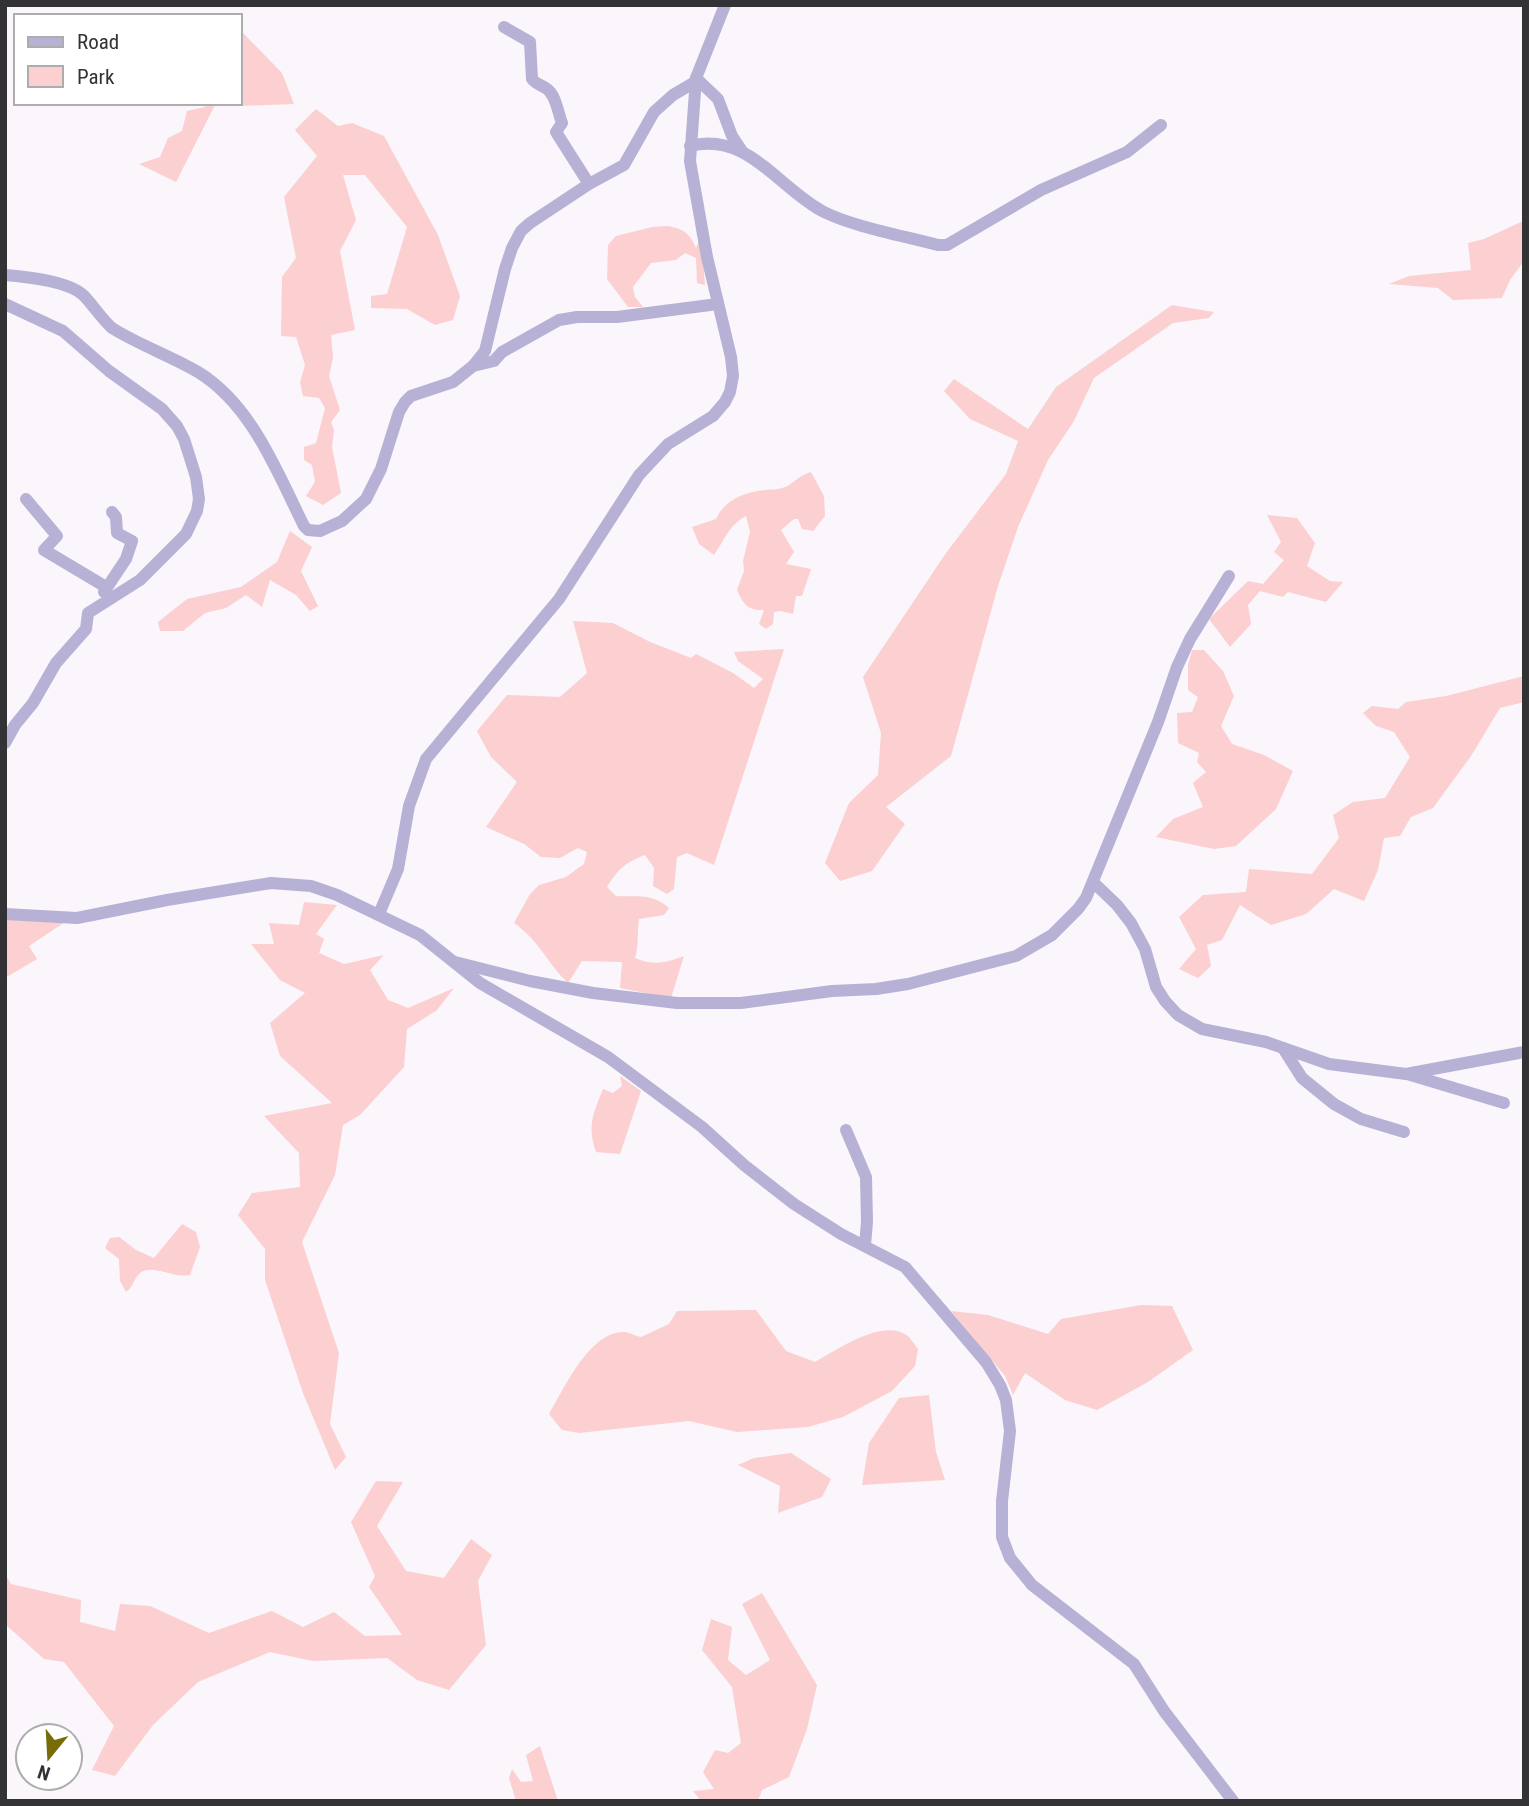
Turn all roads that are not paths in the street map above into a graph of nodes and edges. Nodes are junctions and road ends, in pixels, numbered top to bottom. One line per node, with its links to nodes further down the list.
1 (725, 5): 3 (street)
2 (504, 27): 7 (street)
3 (695, 80): 5 (street); 6 (street); 7 (street)
4 (1161, 125): 6 (street)
5 (690, 146): 6 (street); 10 (street)
6 (742, 151)
7 (589, 184): 11 (street)
8 (5, 275): 11 (street)
9 (5, 304): 16 (street)
10 (718, 304): 11 (street); 20 (street)
11 (473, 366)
12 (26, 499): 15 (street)
13 (112, 512): 15 (street)
14 (1229, 576): 18 (street)
15 (106, 587): 16 (street)
16 (98, 608): 17 (street)
17 (5, 743)
18 (1093, 882): 21 (street); 22 (street)
19 (5, 914): 20 (street)
20 (379, 914): 21 (street)
21 (452, 961): 28 (street)
22 (1283, 1048): 24 (street); 27 (street)
23 (1524, 1052): 24 (street)
24 (1406, 1074): 25 (street)
25 (1504, 1103)
26 (846, 1130): 28 (street)
27 (1404, 1132)
28 (865, 1245): 29 (street)
29 (1233, 1801)

